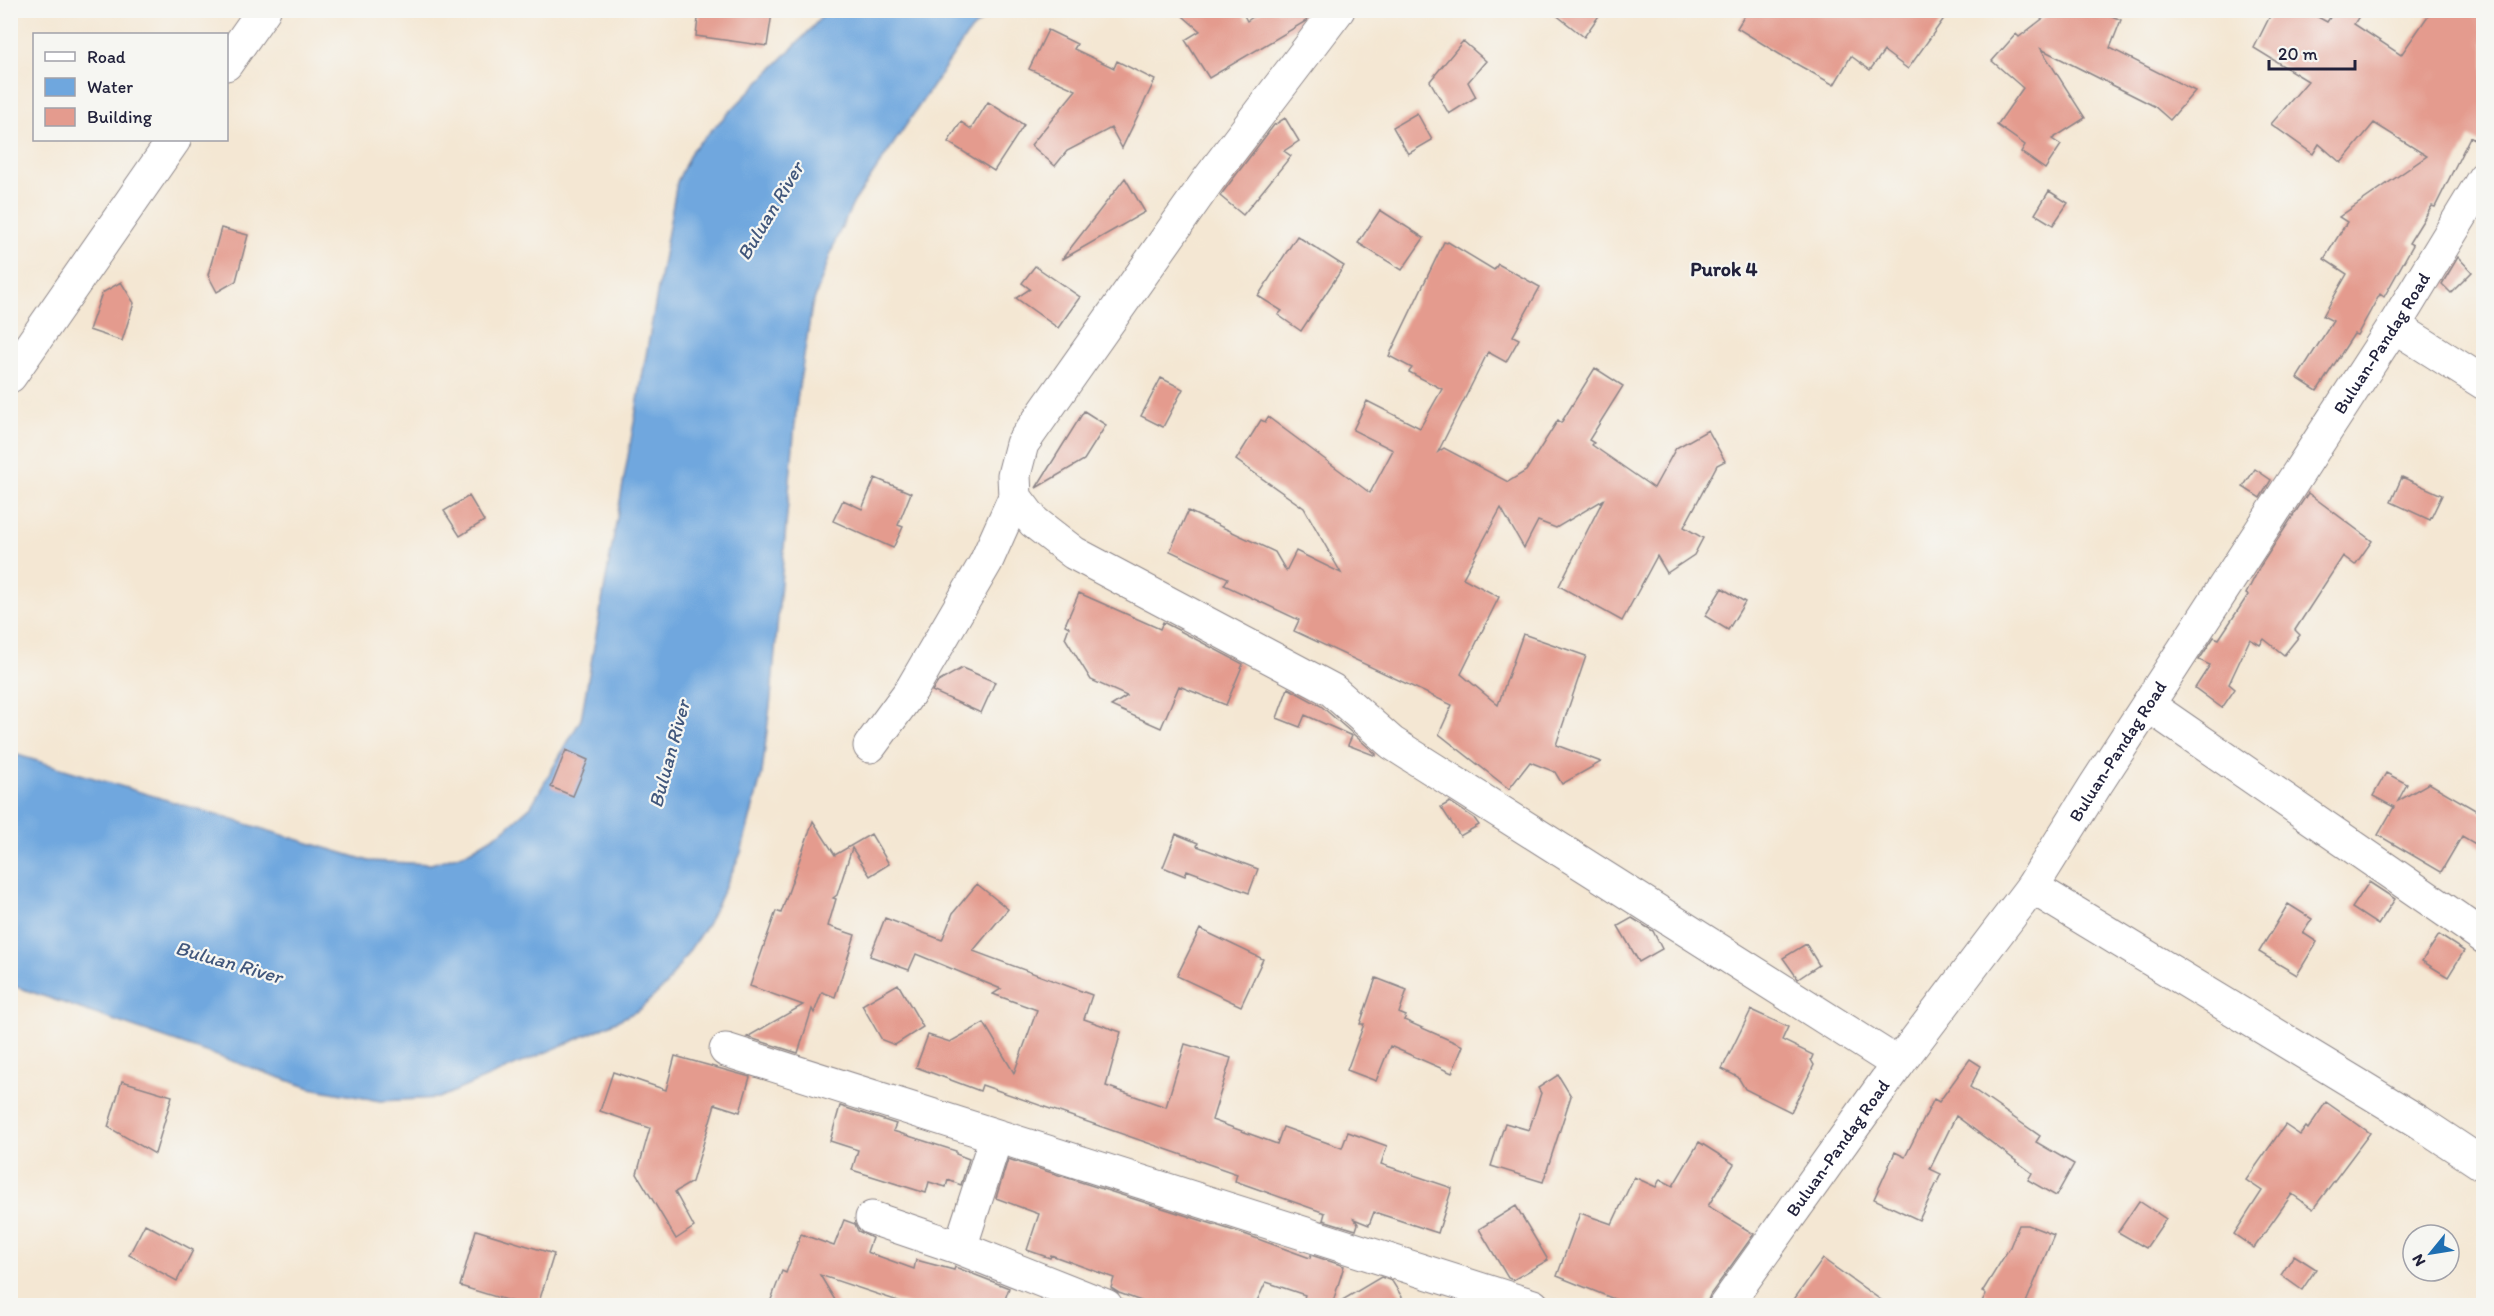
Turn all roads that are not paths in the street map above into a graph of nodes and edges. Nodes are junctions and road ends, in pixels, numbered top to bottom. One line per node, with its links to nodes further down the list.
1 (264, 10): 3 (street)
2 (1338, 10): 9 (street)
3 (228, 61)
4 (173, 141): 7 (street)
5 (2484, 178): 6 (street, Buluan-Pandag Road)
6 (2394, 326): 8 (street); 10 (street, Buluan-Pandag Road)
7 (10, 376)
8 (2484, 383)
9 (1015, 497): 11 (street); 15 (street)
10 (2148, 705): 12 (street, Buluan-Pandag Road); 13 (street)
11 (870, 746)
12 (2032, 887): 15 (street, Buluan-Pandag Road); 17 (street)
13 (2484, 937)
14 (726, 1050): 16 (street)
15 (1898, 1064): 22 (street, Buluan-Pandag Road)
16 (996, 1137): 19 (street); 21 (street)
17 (2484, 1165)
18 (872, 1218): 19 (street)
19 (960, 1248): 20 (street)
20 (1106, 1305)
21 (1533, 1305)
22 (1725, 1305)

